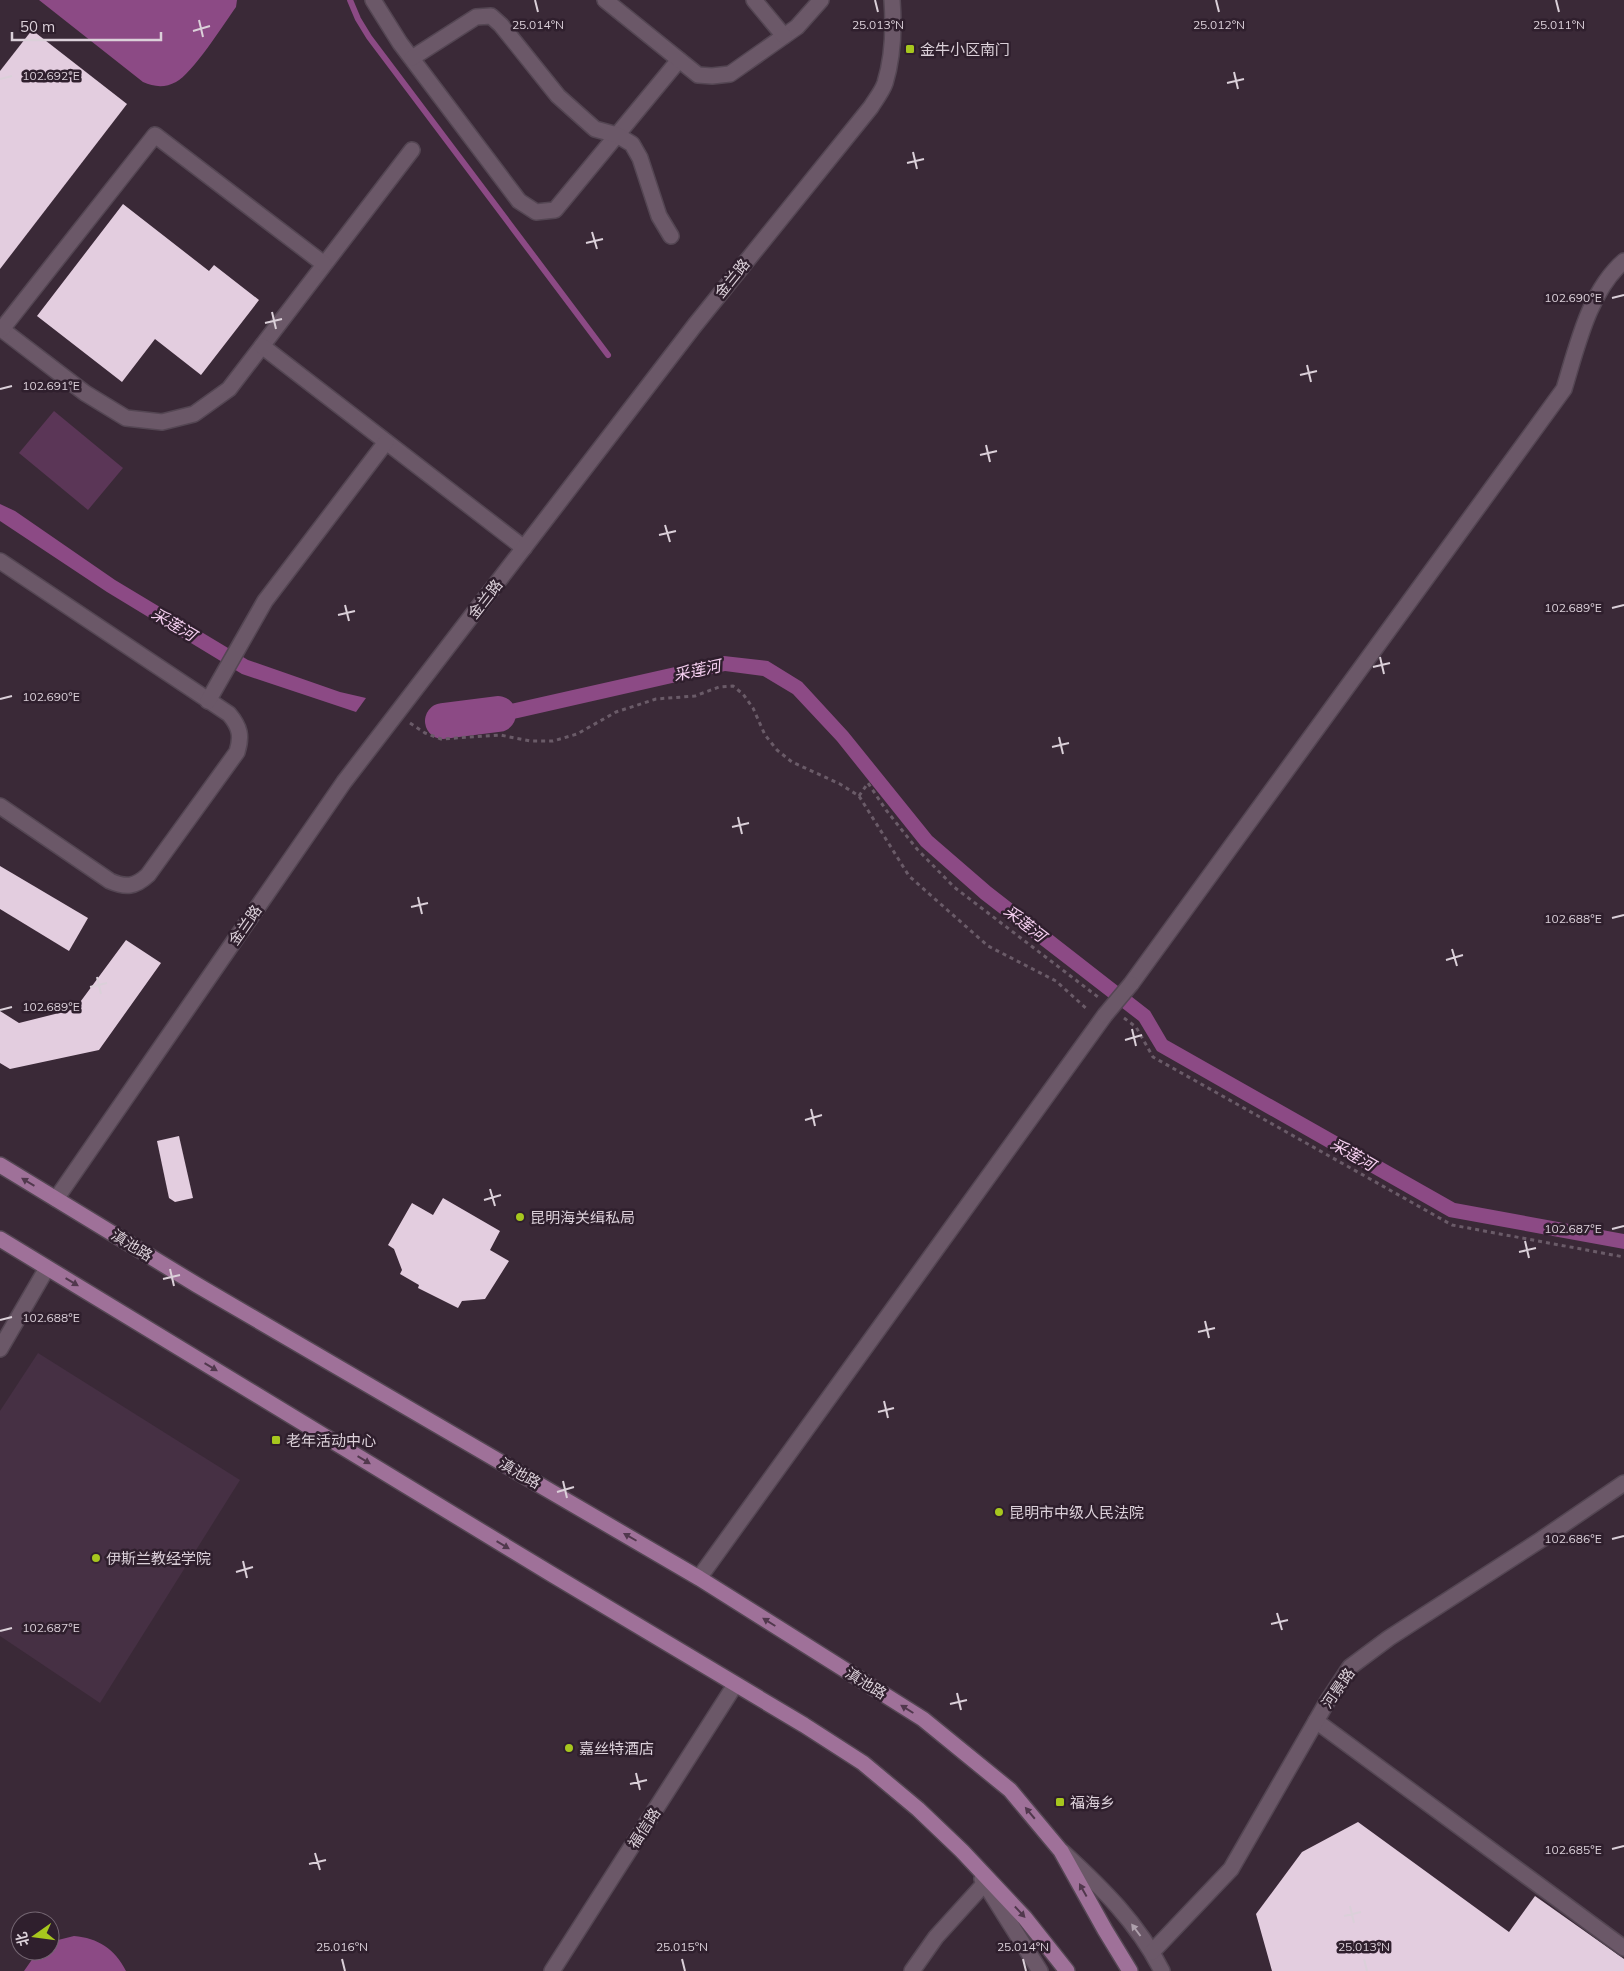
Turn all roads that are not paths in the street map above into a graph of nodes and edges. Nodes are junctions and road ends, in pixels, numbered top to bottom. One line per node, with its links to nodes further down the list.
1 (373, 0): 7 (street)
2 (605, 0): 8 (street)
3 (754, 0): 6 (street)
4 (821, 0): 6 (street)
5 (892, 0): 17 (street, 金兰路)
6 (784, 36): 8 (street)
7 (412, 58): 9 (street); 9 (street)
8 (679, 60): 9 (street)
9 (617, 135): 11 (street)
10 (412, 150): 13 (street)
11 (671, 236)
12 (1624, 261): 27 (street, bridge)
13 (324, 264): 14 (street); 15 (street)
14 (1, 329): 15 (street)
15 (262, 346): 16 (street)
16 (386, 442): 17 (street); 19 (street)
17 (524, 548): 22 (street, 金兰路)
18 (0, 561): 19 (street)
19 (208, 701): 20 (street)
20 (0, 806)
21 (0, 1165): 22 (main road, 滇池路, one-way to 21)
22 (56, 1199): 27 (main road, 滇池路, one-way to 22)
23 (0, 1239): 24 (main road)
24 (48, 1268): 25 (street); 28 (main road, one-way to 28)
25 (0, 1349)
26 (1624, 1483): 29 (street, 河景路)
27 (699, 1578): 31 (main road, 滇池路, one-way to 27)
28 (735, 1685): 30 (main road); 36 (street, 福信路)
29 (1316, 1721): 33 (street); 34 (street, 河景路)
30 (962, 1851): 32 (street); 35 (main road, one-way to 35)
31 (1061, 1851): 34 (street, 滇池路, one-way to 31); 39 (main road, 滇池路, one-way to 31)
32 (985, 1883): 37 (street); 38 (street)
33 (1624, 1948)
34 (1152, 1952): 40 (street, 滇池路)
35 (1066, 1969)
36 (552, 1971)
37 (912, 1971)
38 (1040, 1971)
39 (1130, 1971)
40 (1162, 1971)

